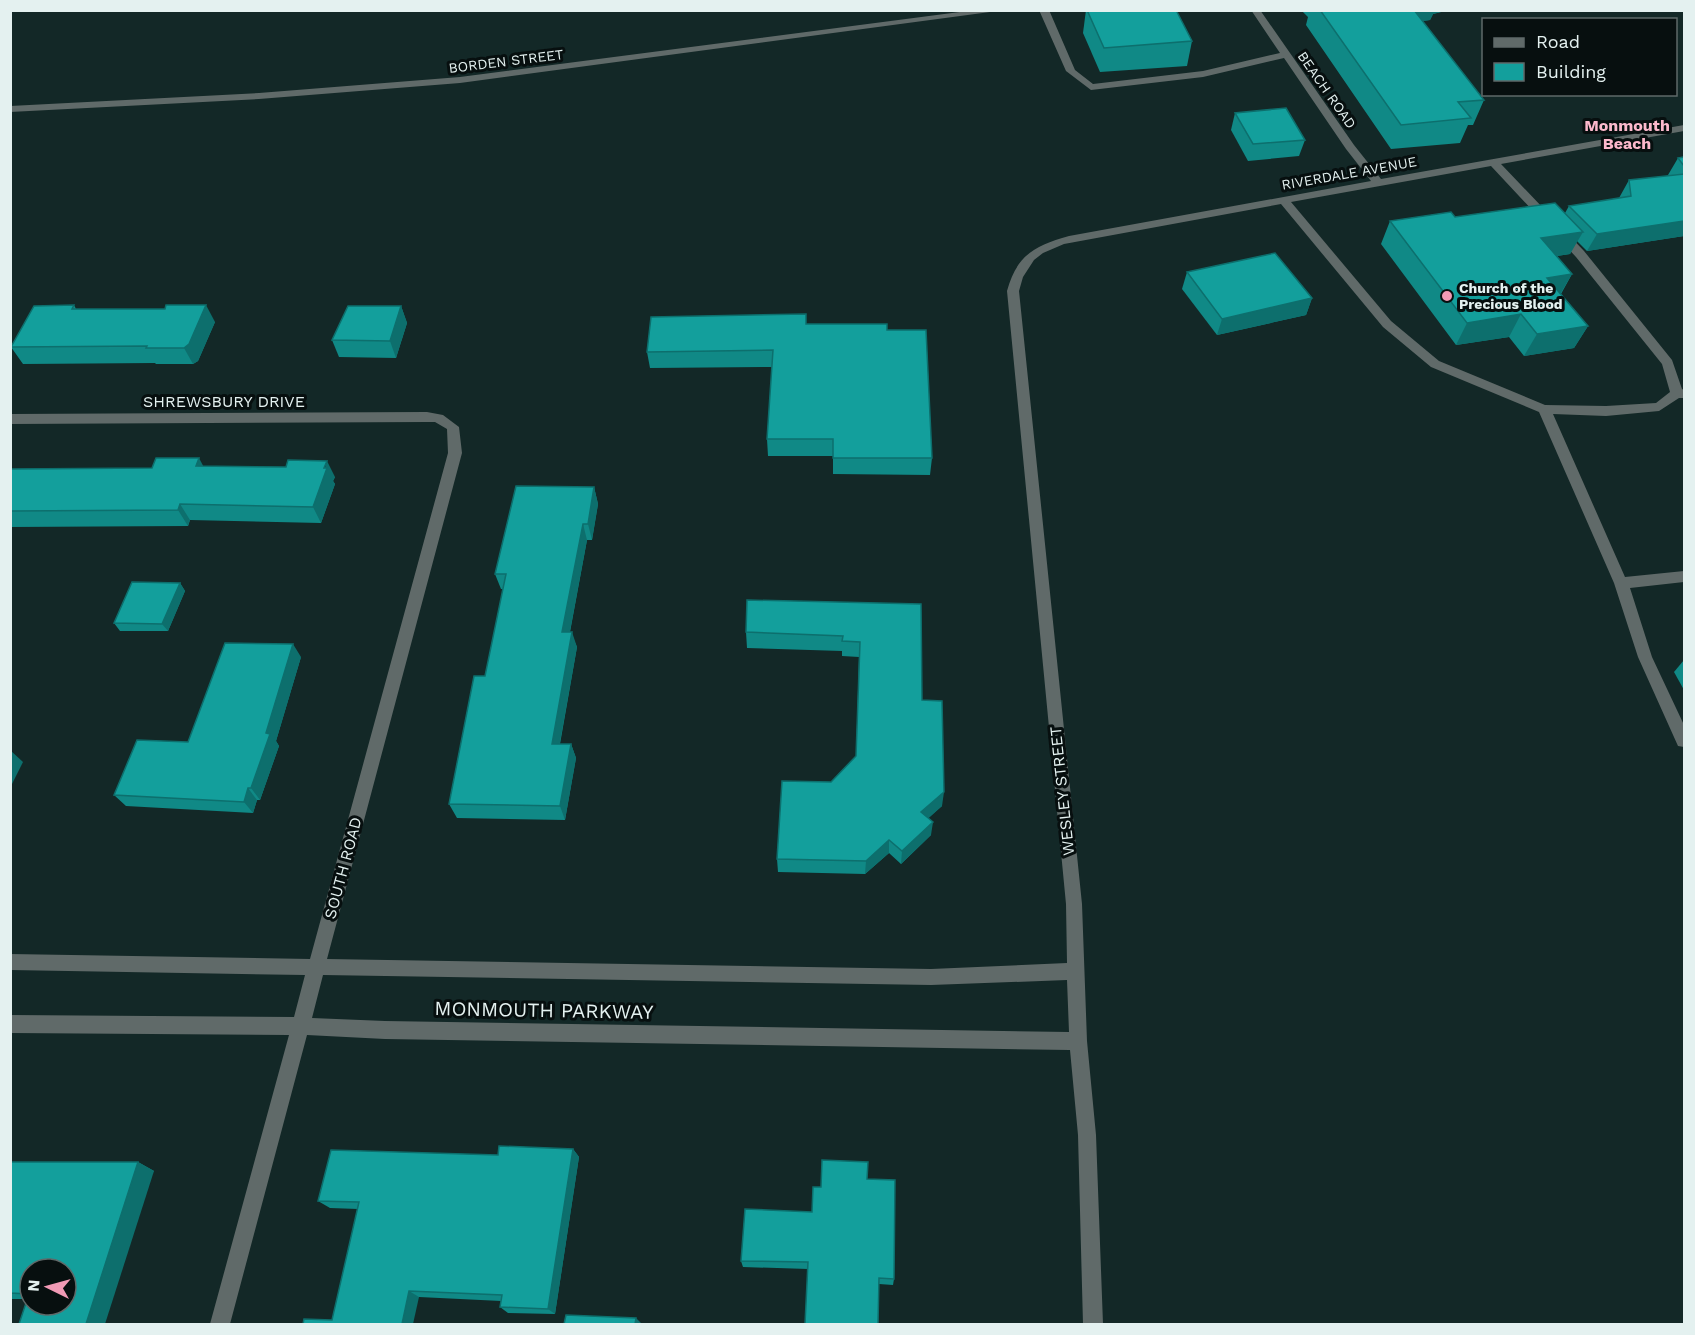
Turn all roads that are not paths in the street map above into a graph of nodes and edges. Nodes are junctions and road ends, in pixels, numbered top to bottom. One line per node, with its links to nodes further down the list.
1 (1001, 10): 5 (street, BORDEN STREET)
2 (1044, 10): 4 (street)
3 (1255, 10): 4 (street, BEACH ROAD)
4 (1286, 55): 8 (street, BEACH ROAD)
5 (10, 109)
6 (1684, 128): 7 (street, RIVERDALE AVENUE)
7 (1494, 163): 8 (street, RIVERDALE AVENUE); 11 (street)
8 (1379, 183): 9 (street, RIVERDALE AVENUE)
9 (1284, 200): 10 (street, RIVERDALE AVENUE); 12 (street)
10 (1025, 261): 20 (street, WESLEY STREET)
11 (1681, 394): 12 (street)
12 (1544, 409): 16 (street)
13 (10, 418): 14 (street, SHREWSBURY DRIVE)
14 (438, 418): 19 (street, SOUTH ROAD)
15 (1684, 576): 16 (street)
16 (1621, 583): 17 (street)
17 (1684, 741)
18 (10, 962): 19 (street)
19 (316, 966): 20 (street); 22 (street, SOUTH ROAD)
20 (1077, 971): 23 (street, WESLEY STREET)
21 (10, 1023): 22 (street, MONMOUTH PARKWAY)
22 (300, 1026): 23 (street, MONMOUTH PARKWAY); 24 (street, SOUTH ROAD)
23 (1078, 1041): 25 (street, WESLEY STREET)
24 (220, 1324)
25 (1094, 1324)

